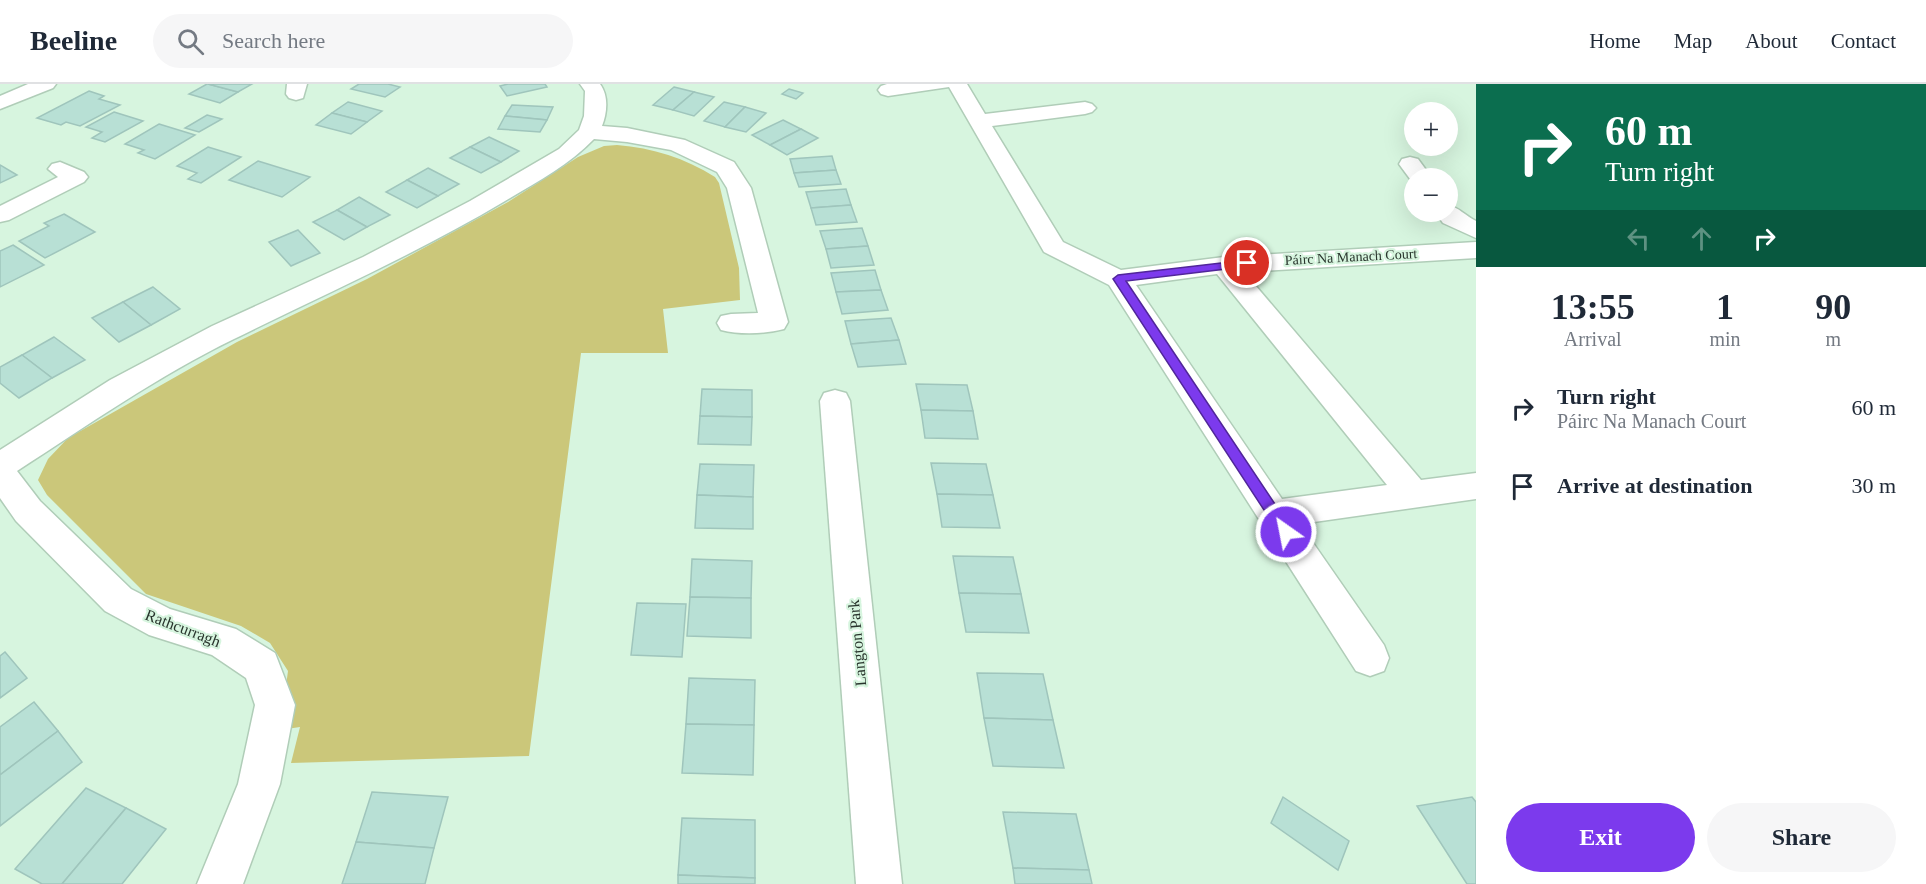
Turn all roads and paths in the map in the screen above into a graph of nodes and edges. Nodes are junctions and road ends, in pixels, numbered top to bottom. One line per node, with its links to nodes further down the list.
1 (46, 84): 6 (street)
2 (590, 84): 9 (street)
3 (940, 84): 5 (street)
4 (957, 84): 8 (street)
5 (888, 90)
6 (0, 103)
7 (1085, 108): 8 (street)
8 (979, 121): 16 (street)
9 (589, 132): 17 (street); 19 (street)
10 (75, 177): 11 (street)
11 (0, 215)
12 (1458, 221): 13 (street)
13 (1476, 231)
14 (1476, 250): 15 (street, Páirc Na Manach Court)
15 (1224, 265): 16 (street, Páirc Na Manach Court); 22 (street)
16 (1118, 279): 23 (street)
17 (731, 323)
18 (835, 401): 26 (street, Langton Park)
19 (0, 466)
20 (0, 473): 25 (street, Rathcurragh)
21 (1476, 486): 22 (street)
22 (1415, 496): 23 (street)
23 (1274, 514): 24 (street)
24 (1370, 658)
25 (220, 884)
26 (879, 884)

